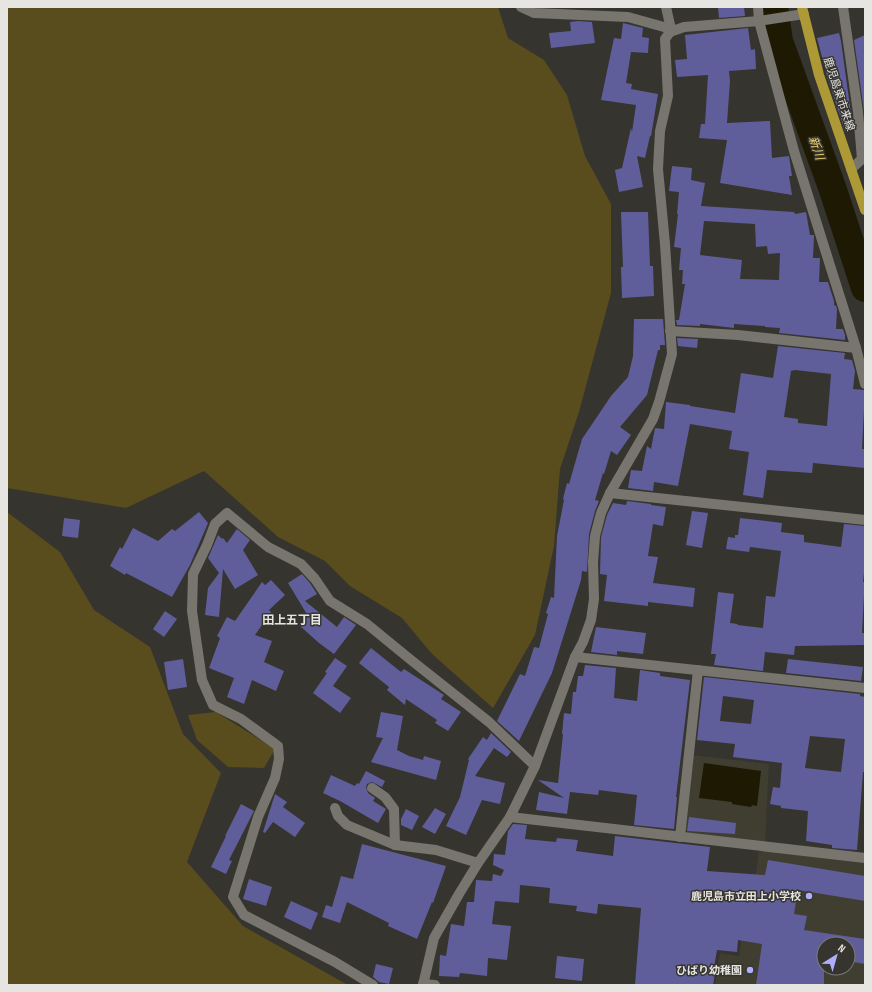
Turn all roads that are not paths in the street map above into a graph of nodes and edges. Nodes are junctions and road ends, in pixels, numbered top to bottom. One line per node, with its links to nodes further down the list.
1 (521, 7): 7 (street)
2 (666, 7): 7 (street)
3 (758, 7): 6 (street)
4 (843, 7): 8 (street)
5 (803, 11): 6 (street); 8 (main road, 鹿児島東市来線)
6 (759, 21): 7 (street); 11 (street)
7 (670, 31): 10 (street)
8 (851, 169): 9 (main road, 鹿児島東市来線)
9 (865, 210)
10 (670, 331): 11 (street); 13 (street)
11 (856, 348): 12 (street)
12 (865, 384)
13 (610, 493): 14 (street); 15 (street)
14 (865, 520)
15 (575, 657): 16 (street); 18 (street)
16 (698, 670): 17 (street); 22 (street)
17 (865, 688)
18 (535, 766): 21 (street); 27 (street)
19 (372, 788): 23 (street)
20 (335, 808): 23 (street)
21 (510, 817): 22 (street); 25 (street)
22 (680, 837): 24 (street)
23 (395, 845): 25 (street)
24 (865, 858)
25 (478, 863): 26 (street)
26 (423, 984): 28 (street)
27 (373, 985)
28 (436, 985)

